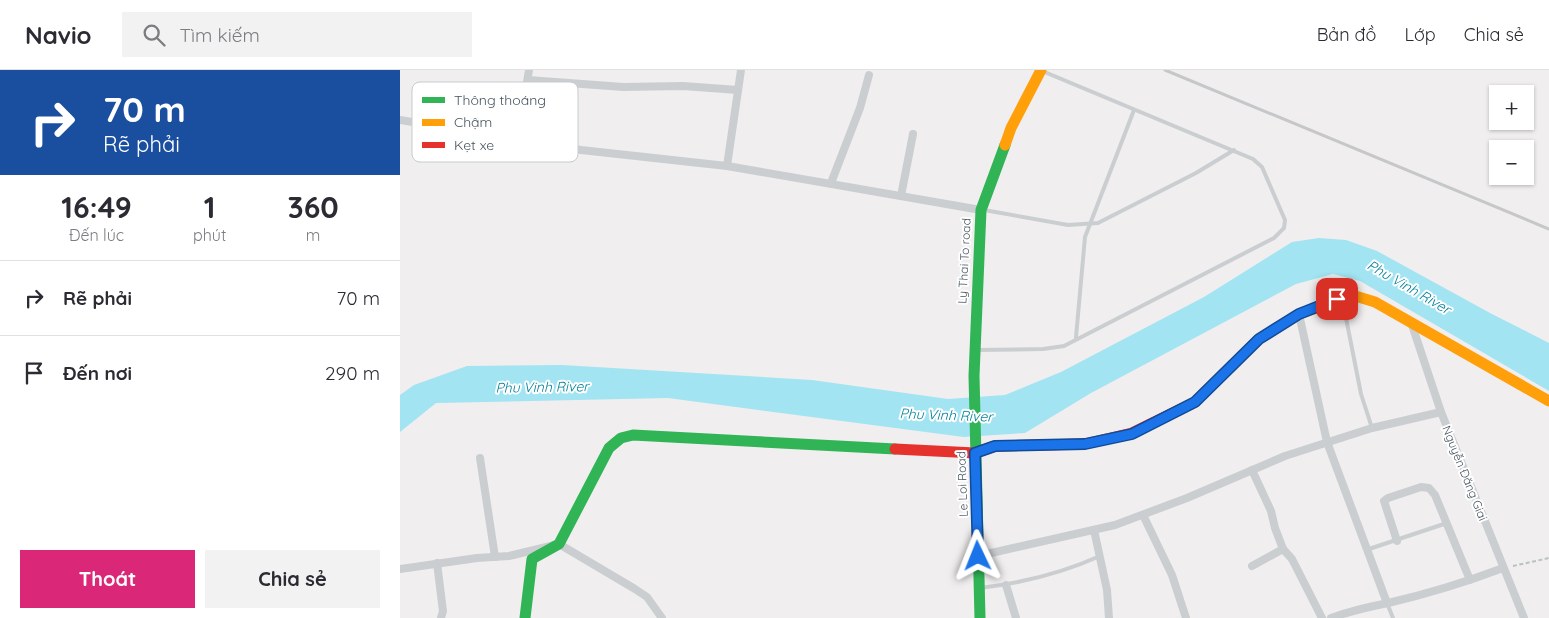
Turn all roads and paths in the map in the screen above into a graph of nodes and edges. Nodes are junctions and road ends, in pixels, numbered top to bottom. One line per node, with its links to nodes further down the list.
1 (529, 70): 5 (street)
2 (741, 70): 8 (street)
3 (1040, 70): 9 (lane); 16 (street, Ly Thai To road)
4 (870, 75): 14 (street)
5 (528, 80): 6 (street)
6 (555, 82)
7 (578, 84): 8 (street)
8 (738, 90): 13 (street)
9 (1134, 110): 12 (lane); 17 (lane)
10 (913, 134): 15 (street)
11 (578, 150): 13 (street)
12 (1234, 150): 17 (lane); 21 (lane)
13 (727, 166): 14 (street)
14 (831, 183): 15 (street)
15 (901, 196): 16 (street)
16 (980, 210): 17 (lane); 22 (street, Ly Thai To road)
17 (1089, 225): 21 (lane)
18 (1345, 313): 26 (lane)
19 (1299, 314): 20 (street); 27 (street); 28 (street)
20 (1412, 325): 24 (street); 25 (street, Nguyễn Đăng Giai)
21 (1076, 337): 22 (lane)
22 (974, 350): 23 (street, Ly Thai To road)
23 (974, 376): 28 (street, Le Loi Road)
24 (1549, 402)
25 (1441, 412): 26 (street); 44 (street, Nguyễn Đăng Giai)
26 (1372, 428): 27 (street)
27 (1327, 442): 30 (street); 37 (street)
28 (975, 453): 35 (street); 38 (street, Le Loi Road)
29 (480, 458): 40 (street)
30 (1252, 470): 31 (street); 36 (street)
31 (1142, 515): 33 (street); 56 (street)
32 (1447, 523): 34 (lane); 34 (street); 46 (street)
33 (1094, 530): 38 (street); 39 (street)
34 (1397, 541): 37 (lane)
35 (559, 544): 40 (street); 51 (street); 52 (street)
36 (1283, 549): 43 (street); 57 (street)
37 (1369, 549): 49 (street)
38 (978, 556): 48 (street, Le Loi Road)
39 (1100, 556): 47 (lane); 55 (street)
40 (495, 557): 42 (street)
41 (1549, 558): 44 (path)
42 (437, 563): 45 (street); 50 (street)
43 (1252, 566)
44 (1503, 568): 46 (street); 60 (street, Nguyễn Đăng Giai)
45 (400, 569)
46 (1470, 580): 49 (street)
47 (1006, 585): 48 (lane); 54 (street)
48 (979, 588): 53 (street, Le Loi Road)
49 (1387, 603): 58 (street); 59 (lane)
50 (441, 618)
51 (525, 618)
52 (662, 618)
53 (980, 618)
54 (1016, 618)
55 (1110, 618)
56 (1186, 618)
57 (1322, 618)
58 (1331, 618)
59 (1393, 618)
60 (1524, 618)

